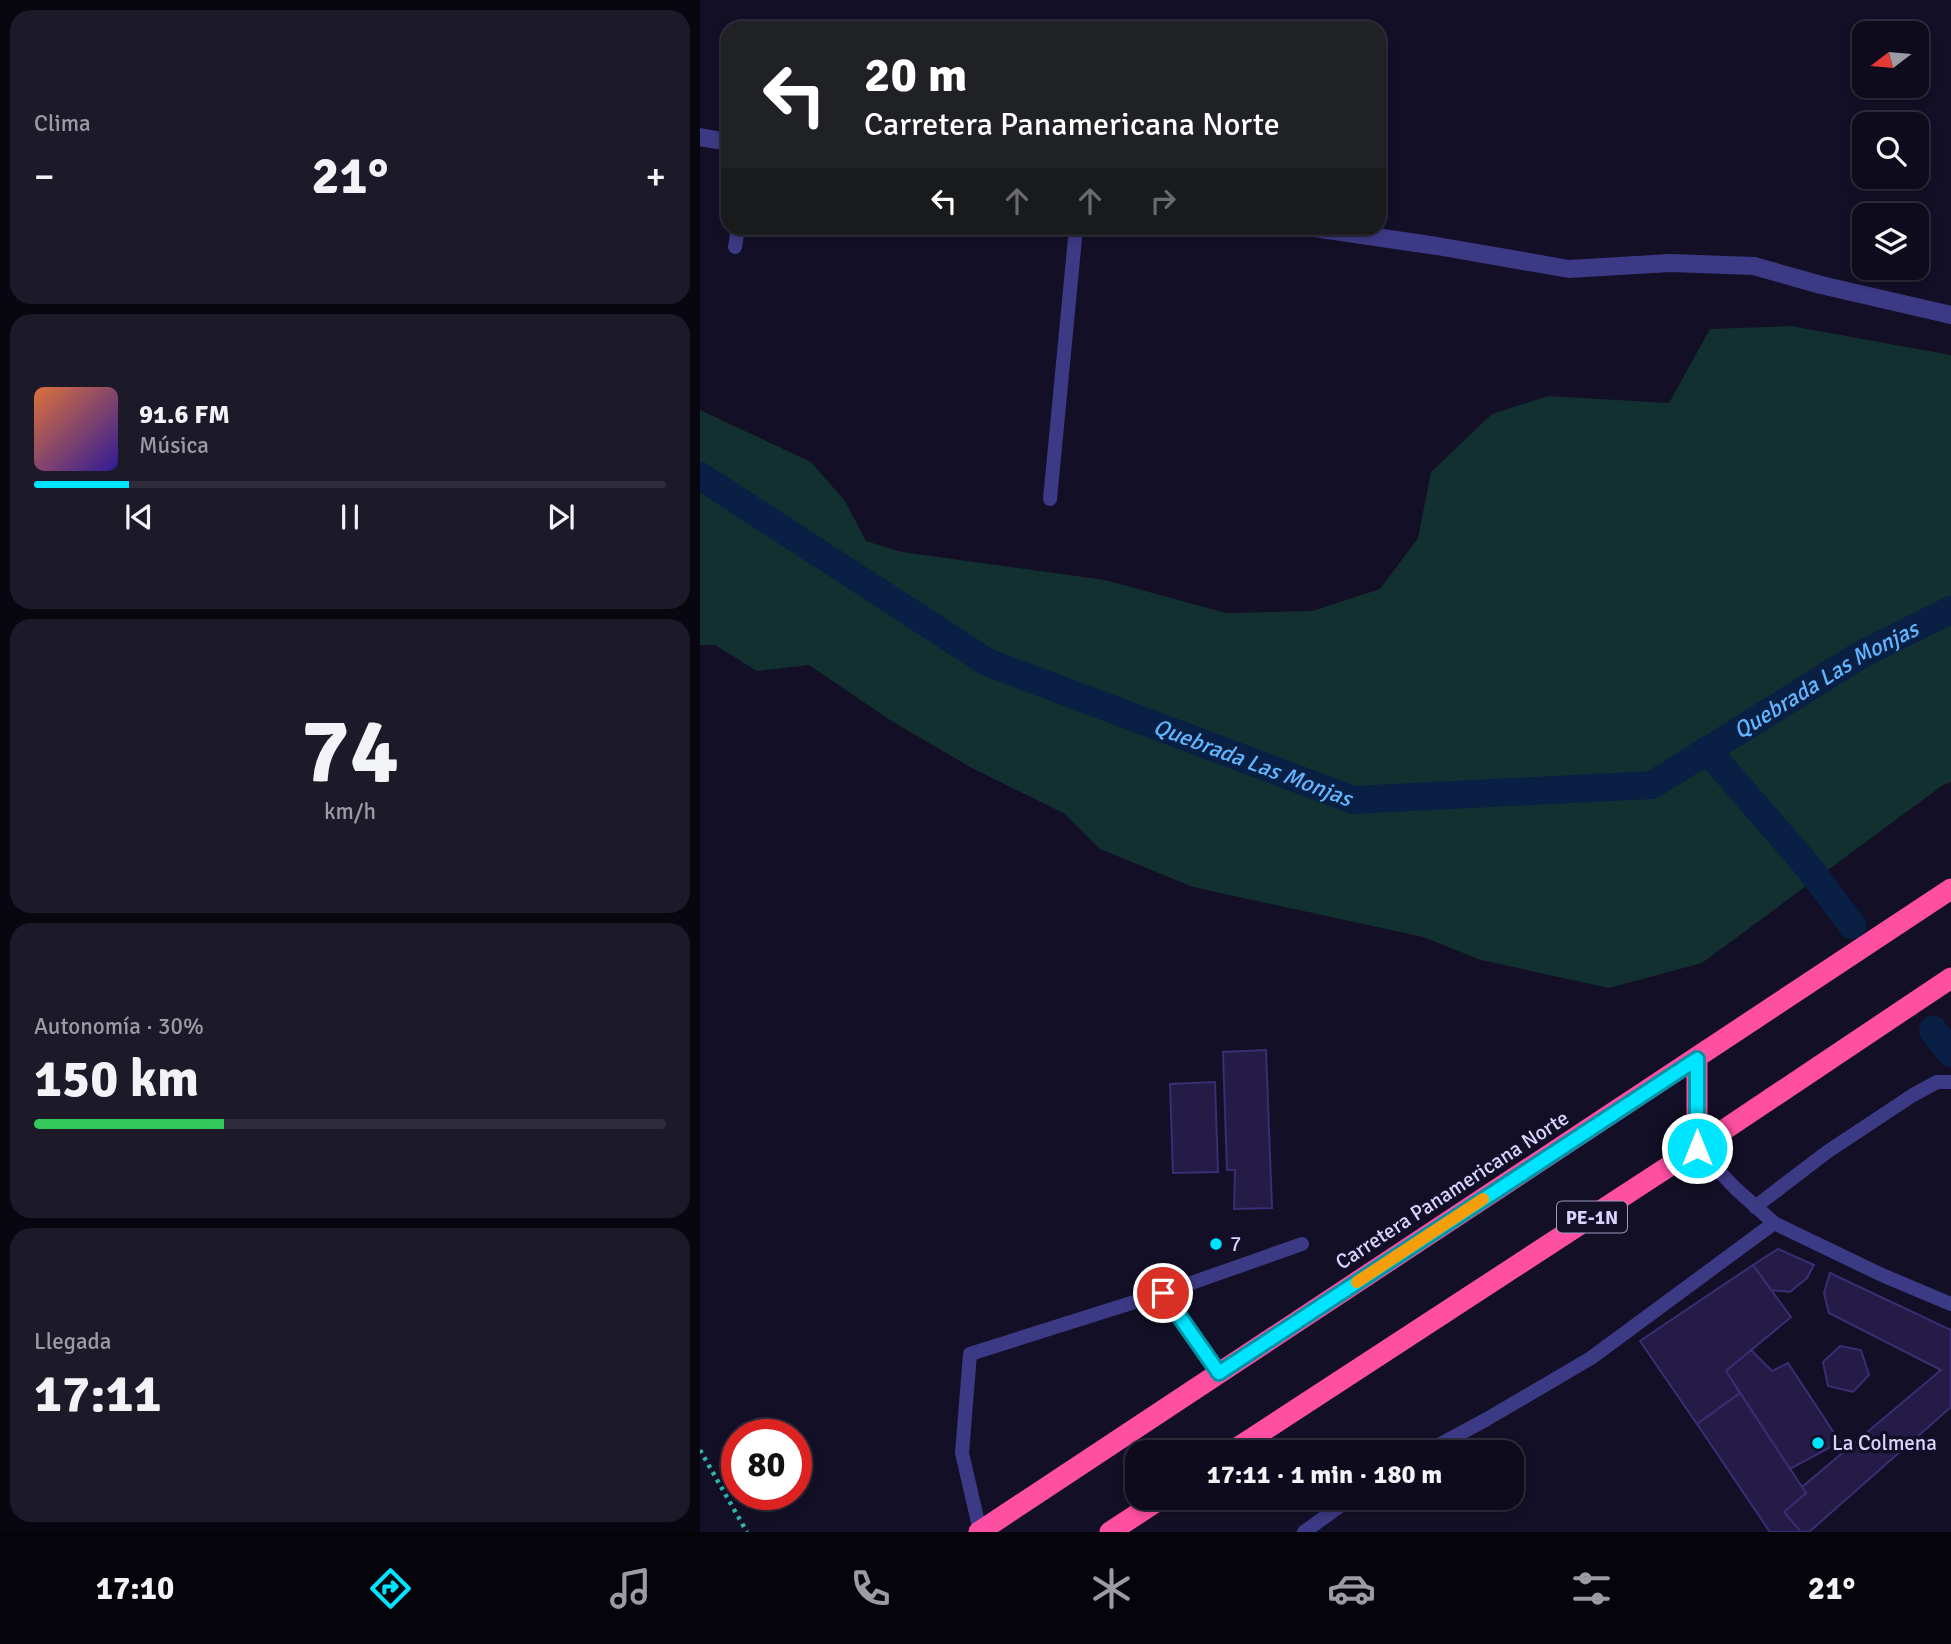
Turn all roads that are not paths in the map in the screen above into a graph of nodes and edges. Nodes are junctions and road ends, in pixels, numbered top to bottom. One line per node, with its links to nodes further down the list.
1 (700, 137): 2 (street)
2 (721, 141)
3 (737, 235): 6 (lane)
4 (1075, 235): 8 (lane)
5 (1362, 235): 7 (street)
6 (734, 247)
7 (1951, 314)
8 (1050, 499)
9 (1951, 889): 11 (highway, Carretera Panamericana Norte)
10 (1951, 978): 13 (highway, PE-1N)
11 (1697, 1059): 13 (highway); 19 (highway, Carretera Panamericana Norte)
12 (1951, 1082): 14 (lane)
13 (1697, 1148): 14 (lane); 20 (highway, PE-1N)
14 (1755, 1206): 15 (lane)
15 (1774, 1223): 18 (lane); 21 (lane)
16 (1302, 1244): 17 (lane)
17 (1163, 1293): 19 (lane); 24 (lane)
18 (1951, 1304)
19 (1219, 1373): 24 (highway, Carretera Panamericana Norte)
20 (1249, 1440)
21 (1448, 1440)
22 (1144, 1510): 25 (highway)
23 (1334, 1510): 26 (lane)
24 (980, 1532)
25 (1110, 1532)
26 (1304, 1532)

